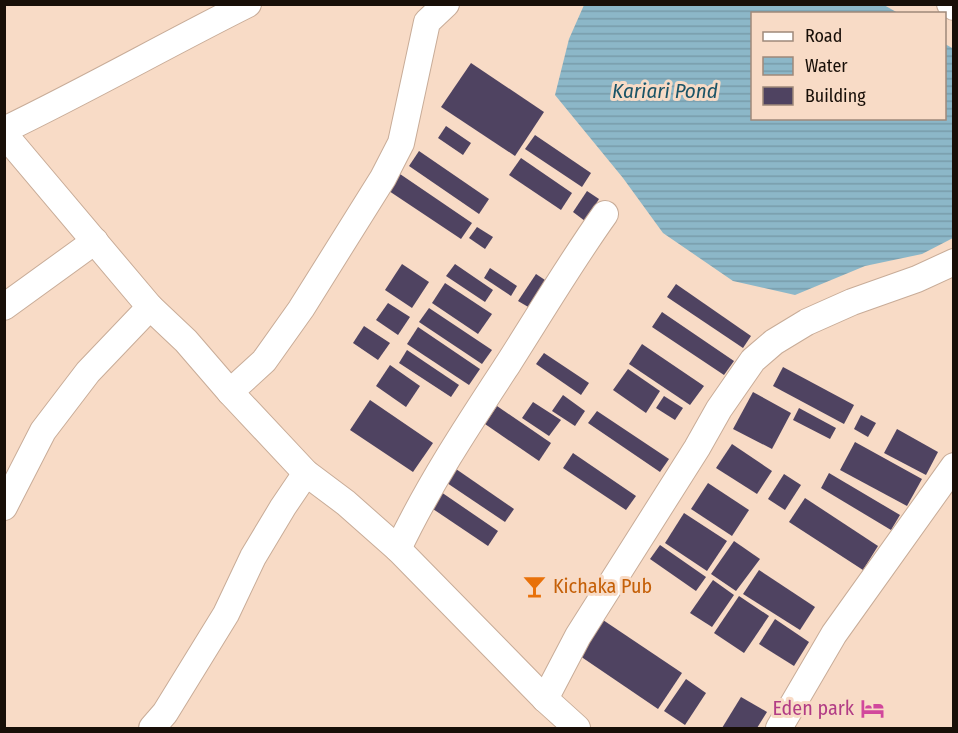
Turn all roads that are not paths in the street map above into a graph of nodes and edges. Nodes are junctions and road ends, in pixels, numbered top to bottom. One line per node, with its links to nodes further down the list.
1 (248, 4): 4 (street)
2 (446, 4): 3 (street)
3 (422, 13): 10 (street)
4 (7, 139): 6 (street)
5 (605, 214): 14 (street)
6 (94, 241): 8 (street); 9 (street)
7 (954, 262): 15 (street)
8 (4, 307)
9 (150, 307): 10 (street); 13 (street)
10 (230, 392): 12 (street)
11 (954, 466): 18 (street)
12 (306, 473): 14 (street); 16 (street)
13 (4, 507)
14 (398, 549): 15 (street)
15 (545, 699): 17 (street)
16 (152, 729)
17 (577, 729)
18 (779, 729)

